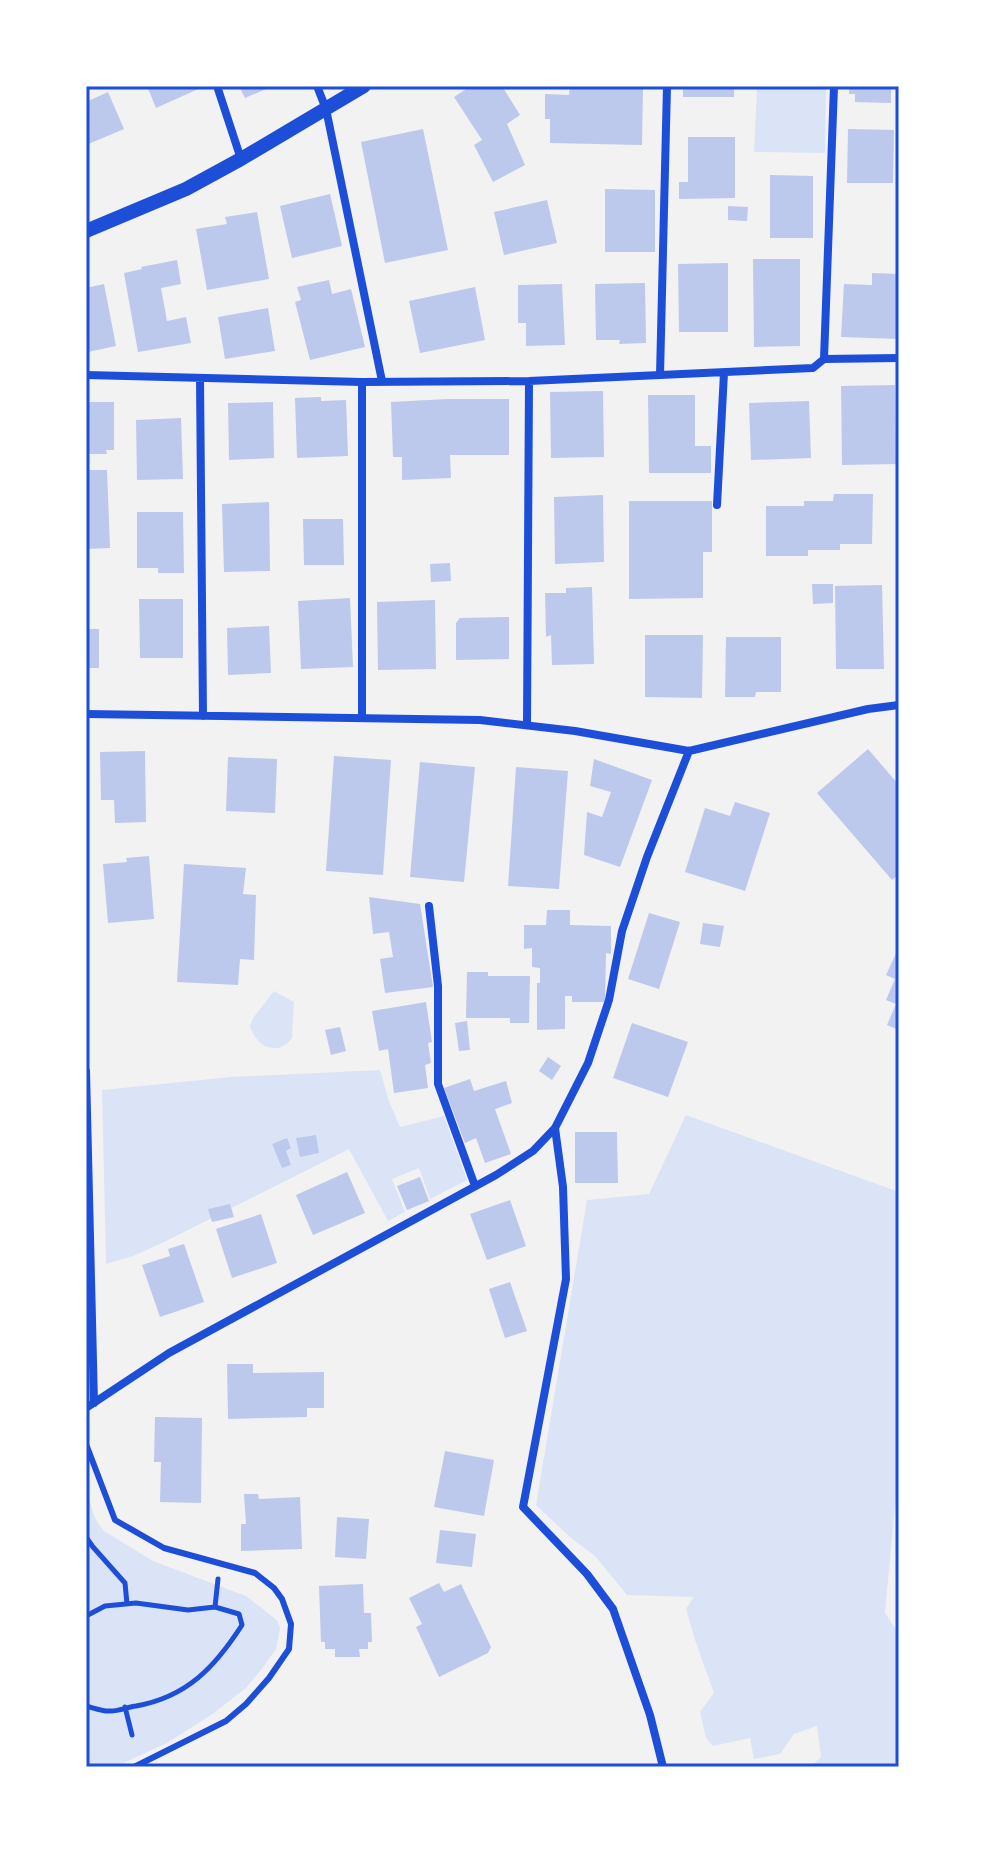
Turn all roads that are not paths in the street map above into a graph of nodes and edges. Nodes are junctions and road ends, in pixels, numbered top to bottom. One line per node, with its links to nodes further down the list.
1 (217, 86): 7 (street)
2 (317, 86): 6 (street)
3 (364, 86): 6 (street)
4 (667, 86): 13 (street)
5 (834, 86): 10 (street)
6 (326, 109): 7 (street); 15 (street)
7 (241, 159): 8 (street)
8 (86, 231)
9 (899, 358): 10 (street)
10 (824, 359): 11 (street)
11 (724, 373): 13 (street); 18 (street)
12 (86, 375): 14 (street)
13 (660, 375): 16 (street)
14 (200, 378): 17 (street); 21 (street)
15 (382, 381): 16 (street); 17 (street)
16 (529, 381): 23 (street)
17 (362, 382): 22 (street)
18 (717, 505)
19 (899, 705): 24 (street)
20 (86, 714): 21 (street)
21 (203, 716): 22 (street)
22 (362, 718): 23 (street)
23 (527, 725): 24 (street)
24 (689, 751): 27 (street)
25 (429, 906): 28 (street)
26 (86, 1071): 29 (street)
27 (555, 1128): 28 (street); 32 (street)
28 (475, 1186): 29 (street)
29 (90, 1406)
30 (86, 1444): 31 (lane)
31 (134, 1767)
32 (663, 1767)

